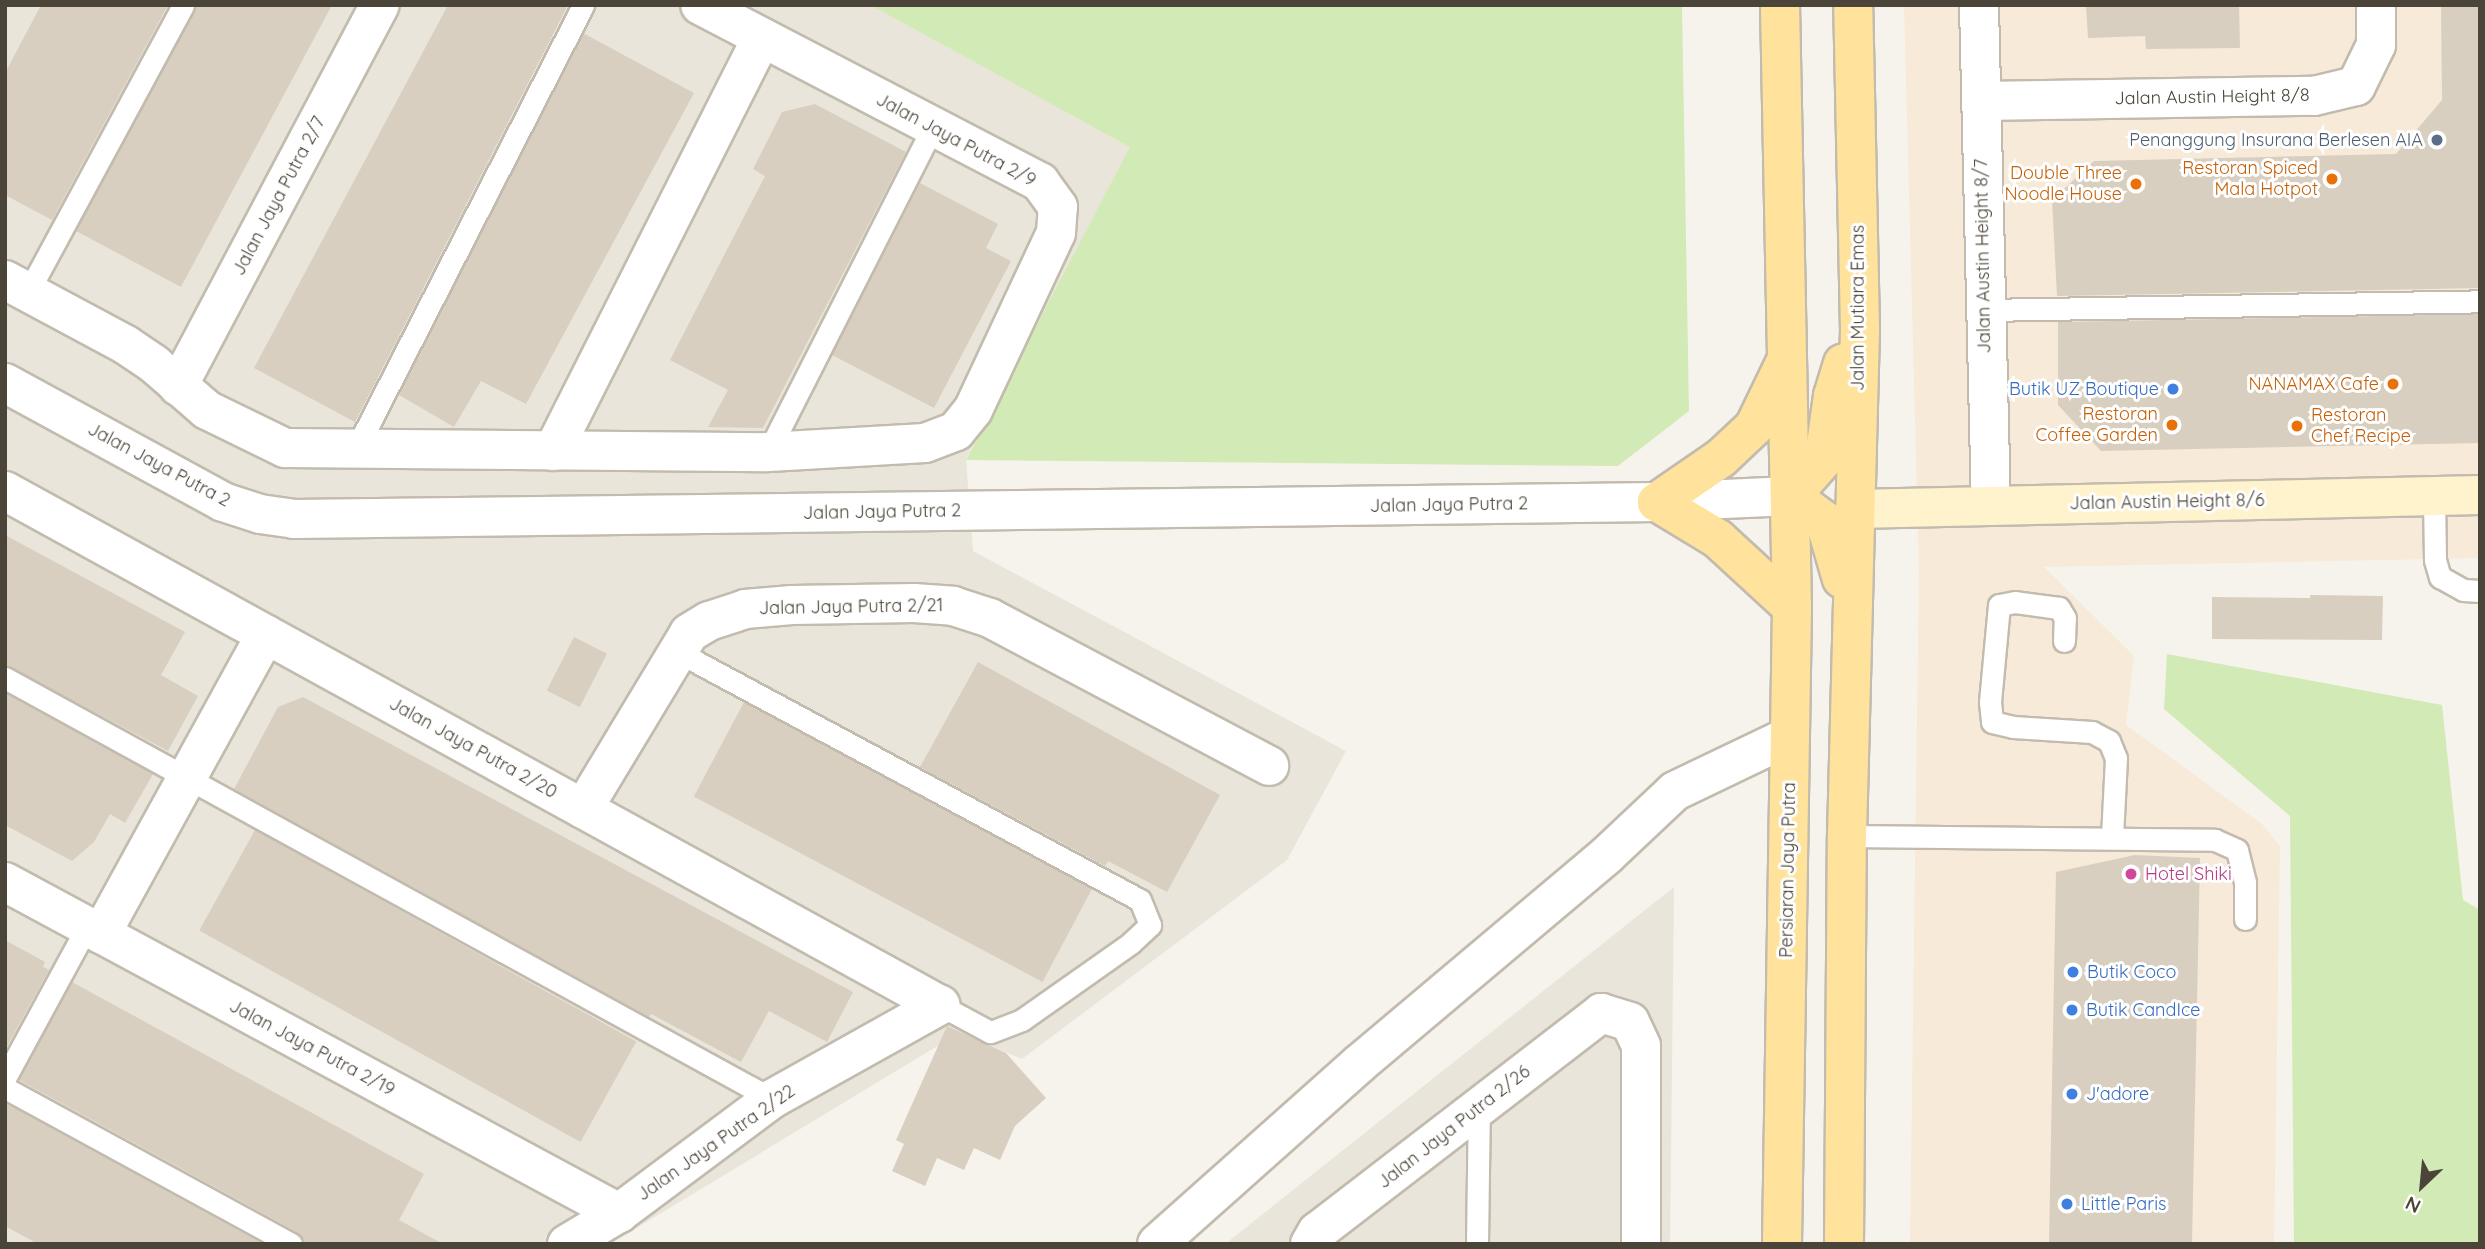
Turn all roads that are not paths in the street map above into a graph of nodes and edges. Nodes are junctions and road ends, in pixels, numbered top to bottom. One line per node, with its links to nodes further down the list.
1 (183, 5): 12 (lane)
2 (380, 5): 18 (street, Jalan Jaya Putra 2/7)
3 (583, 5): 19 (lane)
4 (700, 5): 9 (street, Jalan Jaya Putra 2/9)
5 (1780, 5): 16 (main road)
6 (1853, 5): 15 (main road, Jalan Mutiara Emas)
7 (1979, 5): 10 (street, Jalan Austin Height 8/7)
8 (2376, 5): 10 (street, Jalan Austin Height 8/8)
9 (762, 38): 11 (street, Jalan Jaya Putra 2/9); 20 (street)
10 (1981, 101): 14 (street, Jalan Austin Height 8/7)
11 (933, 127): 21 (lane); 21 (street, Jalan Jaya Putra 2/9)
12 (17, 286): 18 (street)
13 (2480, 301): 14 (lane)
14 (1984, 310): 27 (street, Jalan Austin Height 8/7)
15 (1860, 330): 24 (main road); 28 (main road, Jalan Mutiara Emas)
16 (1788, 354): 24 (main road); 26 (main road)
17 (5, 383): 26 (street, Jalan Jaya Putra 2)
18 (178, 386): 19 (street)
19 (356, 449): 20 (street)
20 (553, 451): 21 (street)
21 (768, 452)
22 (5, 491): 32 (street, Jalan Jaya Putra 2/20)
23 (2480, 495): 25 (street, Jalan Austin Height 8/6)
24 (1791, 496): 26 (street, Jalan Jaya Putra 2); 30 (main road, Persiaran Jaya Putra); 31 (main road)
25 (2434, 496): 27 (street, Jalan Austin Height 8/6); 29 (lane)
26 (1657, 502): 30 (main road)
27 (1991, 506): 28 (street, Jalan Austin Height 8/6)
28 (1855, 509): 31 (main road, Jalan Mutiara Emas)
29 (2480, 591)
30 (1792, 607): 36 (main road, Persiaran Jaya Putra)
31 (1852, 611): 40 (main road)
32 (266, 634): 38 (street); 39 (street, Jalan Jaya Putra 2/20)
33 (2064, 641): 41 (lane)
34 (678, 652): 37 (street, Jalan Jaya Putra 2/21); 39 (street, Jalan Jaya Putra 2/21); 45 (lane)
35 (5, 678): 38 (lane)
36 (1790, 736): 53 (street); 57 (main road, Persiaran Jaya Putra)
37 (1269, 766)
38 (186, 778): 44 (street); 48 (lane)
39 (583, 809): 45 (street, Jalan Jaya Putra 2/20)
40 (1847, 836): 41 (lane); 58 (main road)
41 (2112, 837): 43 (lane)
42 (5, 883): 44 (street, Jalan Jaya Putra 2/19)
43 (2245, 919)
44 (94, 930): 46 (lane); 50 (street, Jalan Jaya Putra 2/19)
45 (940, 1005): 48 (street, Jalan Jaya Putra 2/22)
46 (5, 1078)
47 (5, 1088): 51 (lane)
48 (772, 1099): 50 (street, Jalan Jaya Putra 2/22)
49 (1479, 1108): 54 (street, Jalan Jaya Putra 2/26); 55 (lane); 56 (street, Jalan Jaya Putra 2/26)
50 (619, 1213): 52 (street, Jalan Jaya Putra 2/22)
51 (291, 1244)
52 (567, 1244)
53 (1157, 1244)
54 (1310, 1244)
55 (1477, 1244)
56 (1641, 1244)
57 (1782, 1244)
58 (1844, 1244)

